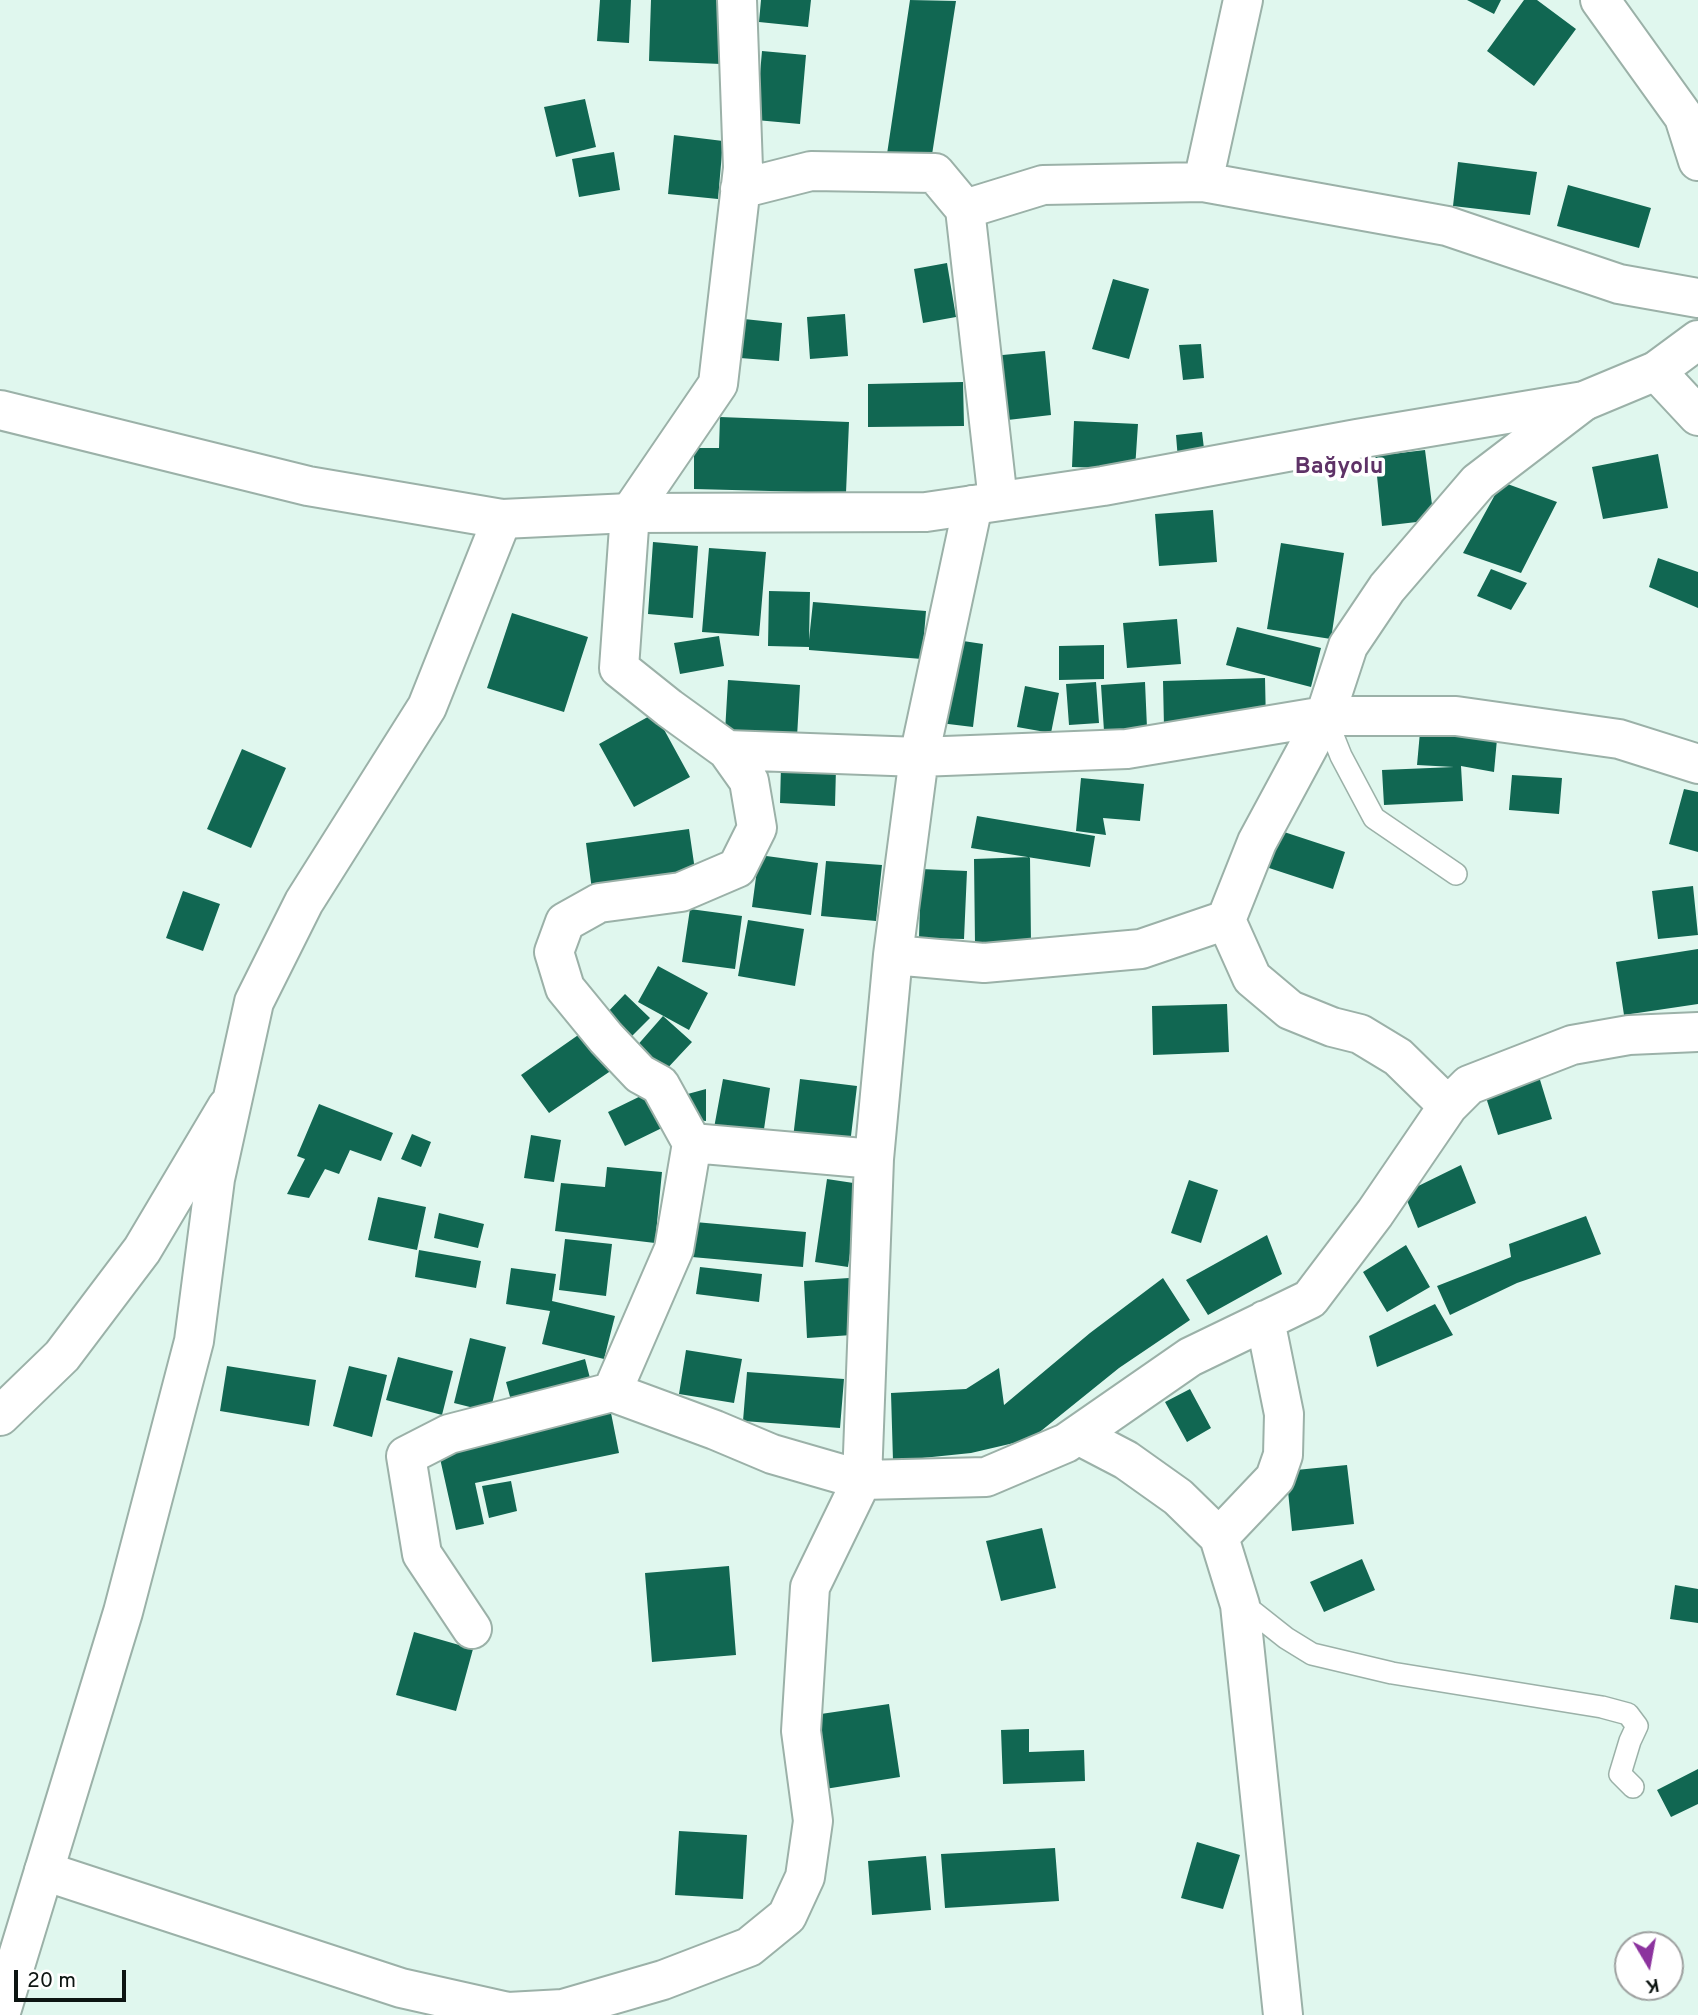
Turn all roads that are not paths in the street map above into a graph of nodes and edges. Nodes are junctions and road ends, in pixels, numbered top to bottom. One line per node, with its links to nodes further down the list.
1 (737, 0): 6 (street)
2 (1243, 0): 5 (street)
3 (1600, 0): 4 (street)
4 (1698, 160)
5 (1203, 183): 7 (street); 8 (street)
6 (740, 188): 7 (street); 15 (street)
7 (965, 209): 14 (street)
8 (1698, 298)
9 (1698, 340): 10 (street)
10 (1656, 371): 11 (street); 13 (street)
11 (1584, 401): 14 (street); 17 (street)
12 (0, 410): 16 (street)
13 (1698, 416)
14 (986, 503): 15 (street); 19 (street)
15 (630, 513): 16 (street); 18 (street)
16 (502, 520): 25 (street)
17 (1325, 716): 19 (street); 20 (street); 21 (lane); 22 (street)
18 (727, 750): 19 (street); 27 (street)
19 (919, 757): 23 (street)
20 (1698, 764)
21 (1456, 874)
22 (1226, 920): 23 (street); 26 (street)
23 (893, 955): 28 (street)
24 (1698, 1032): 26 (street)
25 (232, 1099): 31 (street); 38 (street)
26 (1448, 1107): 29 (street)
27 (692, 1143): 28 (street); 30 (street)
28 (874, 1159): 33 (street)
29 (1265, 1320): 32 (street); 34 (street)
30 (612, 1392): 33 (street); 36 (street)
31 (0, 1416)
32 (1077, 1435): 33 (street); 34 (street)
33 (862, 1480): 38 (street)
34 (1219, 1538): 35 (street)
35 (1238, 1600): 37 (lane); 40 (street)
36 (472, 1629)
37 (1633, 1787)
38 (44, 1871): 39 (street)
39 (0, 2015)
40 (1283, 2015)

